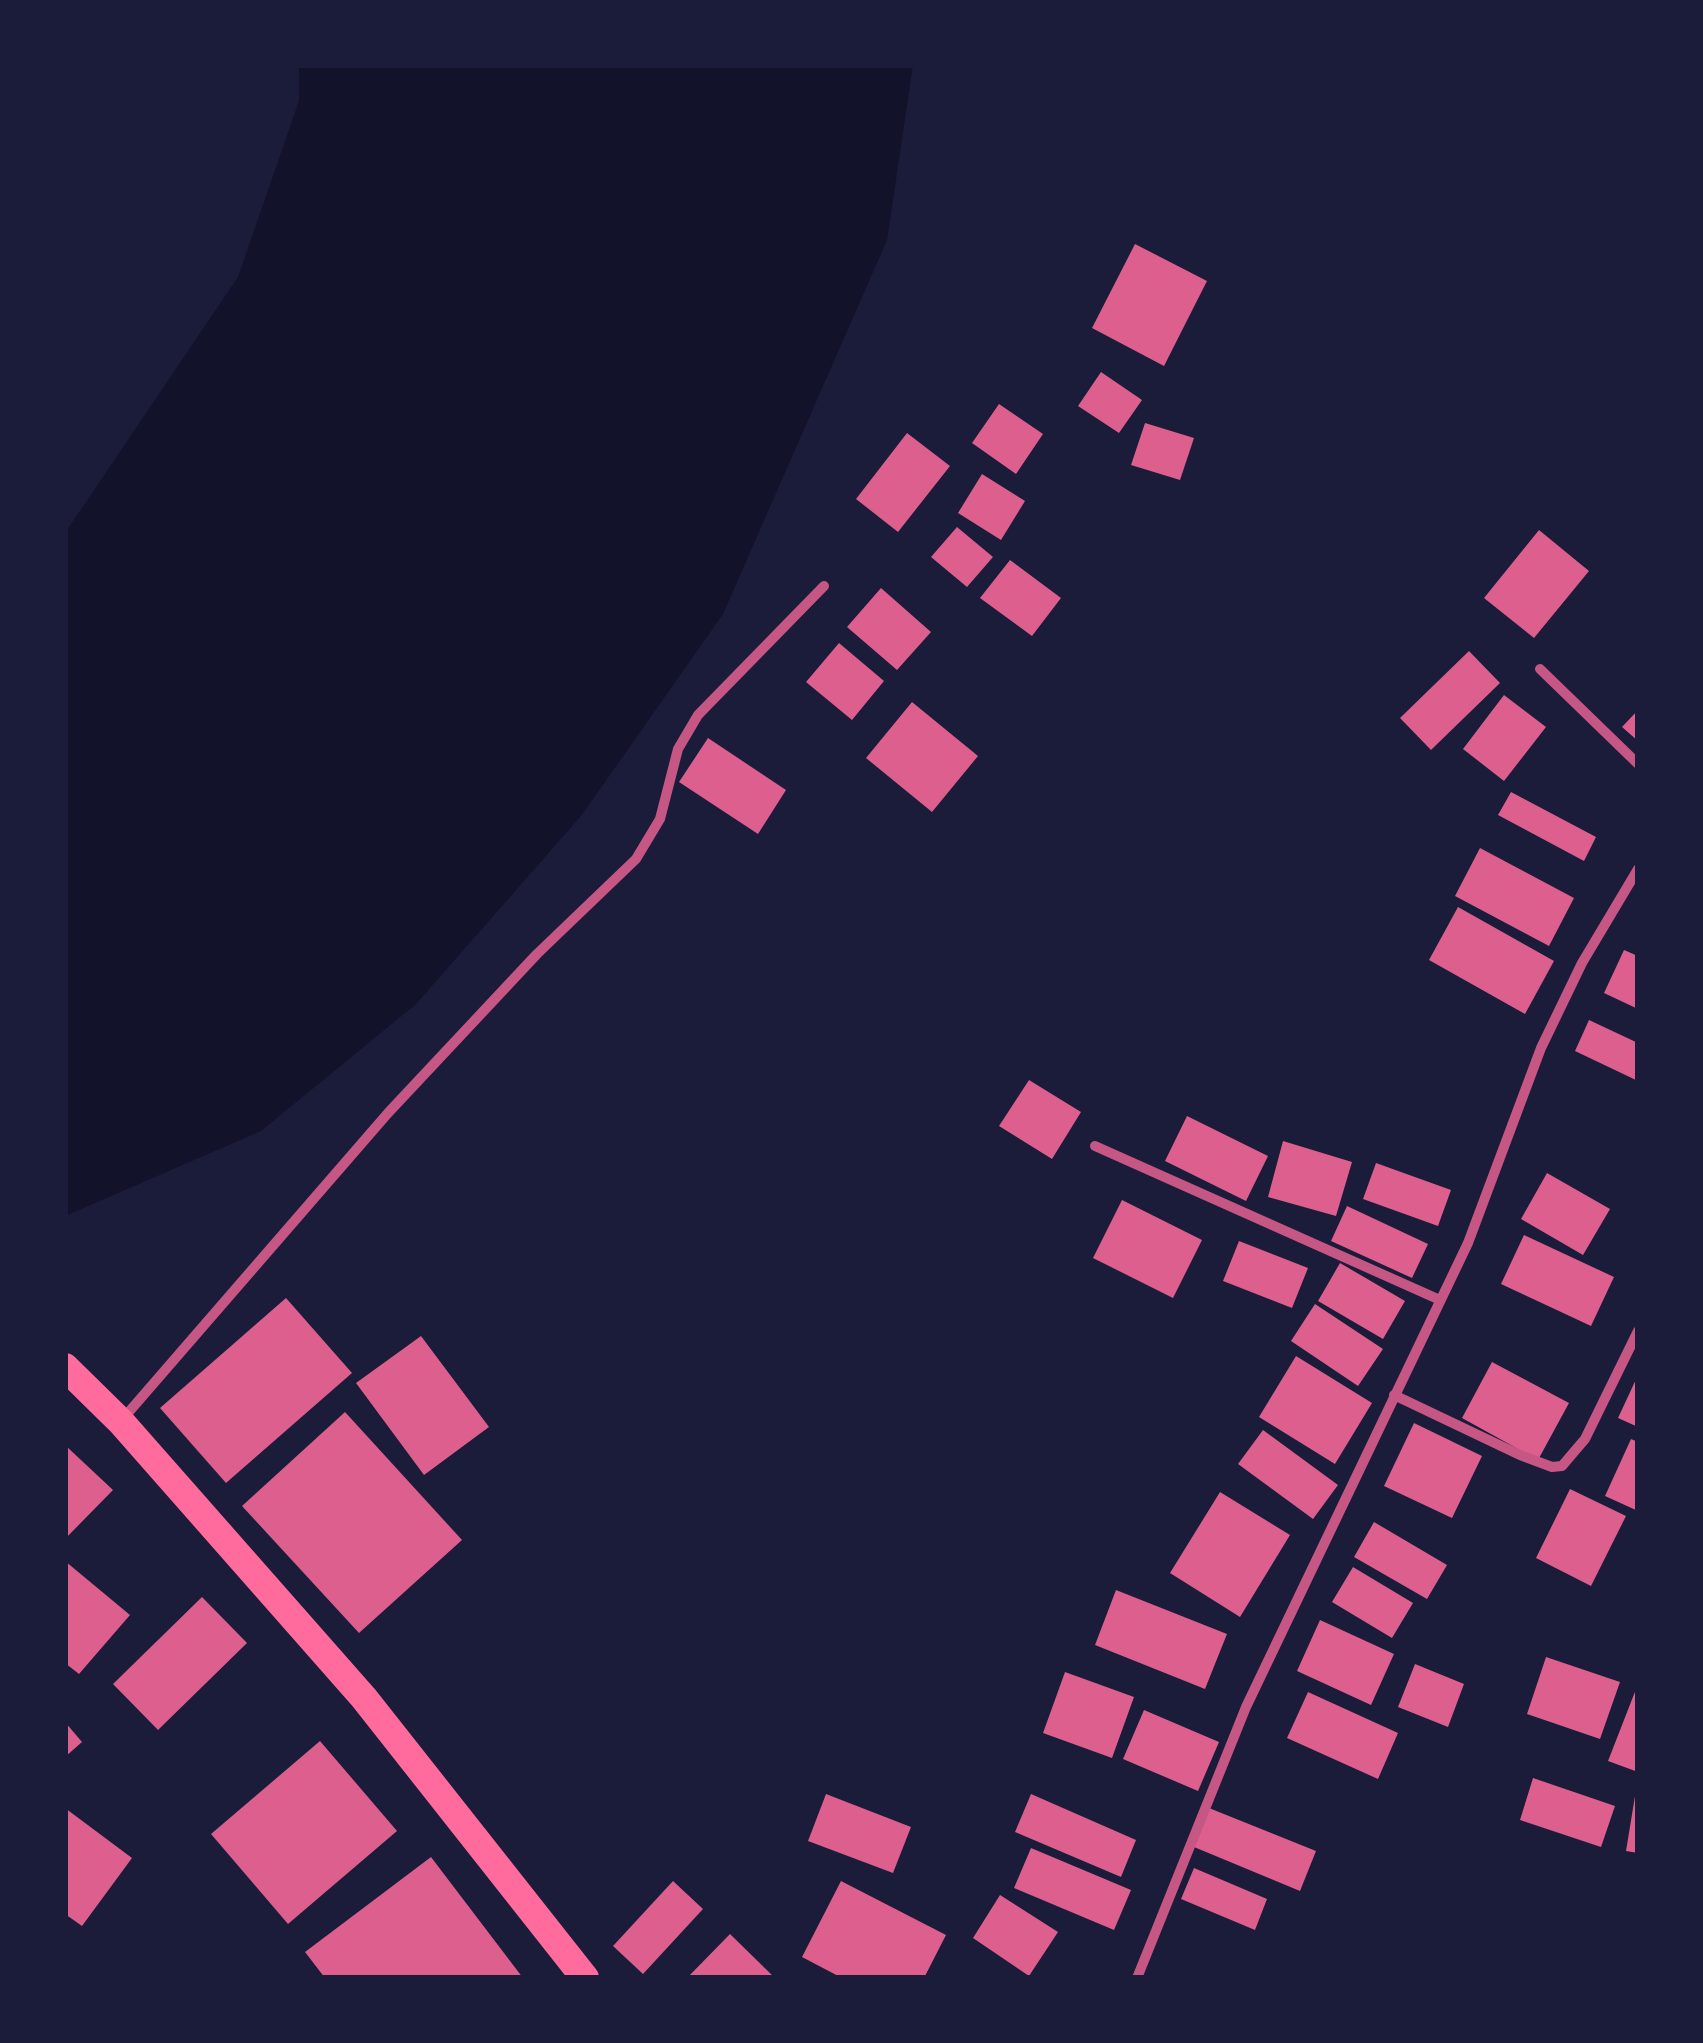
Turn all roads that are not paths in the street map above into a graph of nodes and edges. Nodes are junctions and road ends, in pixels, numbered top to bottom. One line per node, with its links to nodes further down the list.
1 (824, 586): 10 (street)
2 (1540, 669): 3 (street)
3 (1638, 764)
4 (1638, 869): 6 (street)
5 (1095, 1146): 6 (street)
6 (1440, 1300): 9 (street)
7 (1636, 1339): 9 (street)
8 (72, 1374): 10 (highway)
9 (1394, 1395): 12 (street)
10 (121, 1422): 11 (highway)
11 (585, 1978)
12 (1137, 1978)

